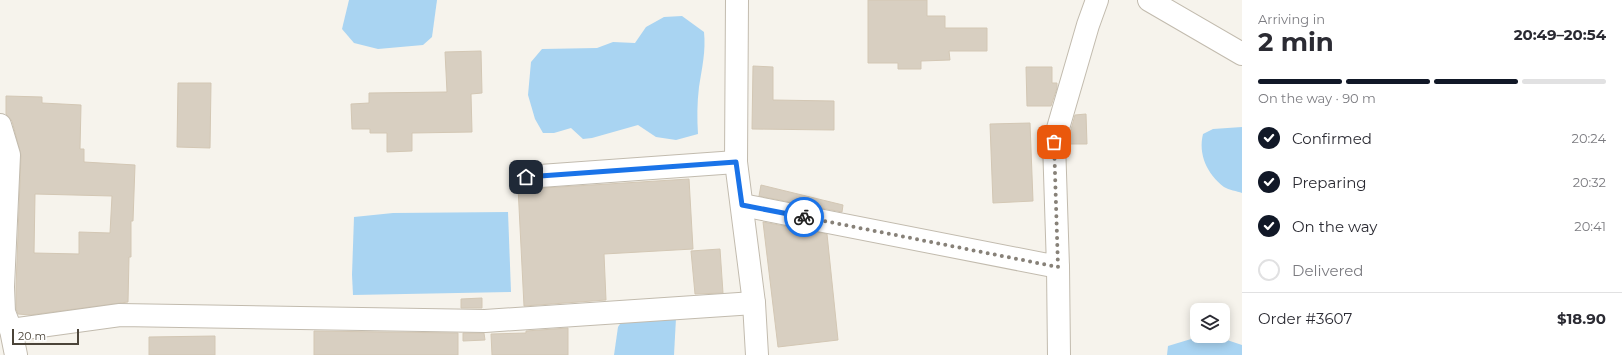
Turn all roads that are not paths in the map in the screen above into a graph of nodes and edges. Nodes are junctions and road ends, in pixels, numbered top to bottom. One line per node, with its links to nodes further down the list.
1 (738, 0): 6 (street)
2 (1097, 0): 9 (street)
3 (1149, 0): 4 (street)
4 (1242, 54)
5 (0, 125): 11 (street)
6 (736, 162): 7 (street); 8 (street)
7 (526, 177)
8 (742, 205): 9 (street); 10 (street)
9 (1058, 267): 14 (street)
10 (754, 303): 11 (street); 13 (street)
11 (11, 330): 12 (street)
12 (16, 355)
13 (757, 355)
14 (1059, 355)

